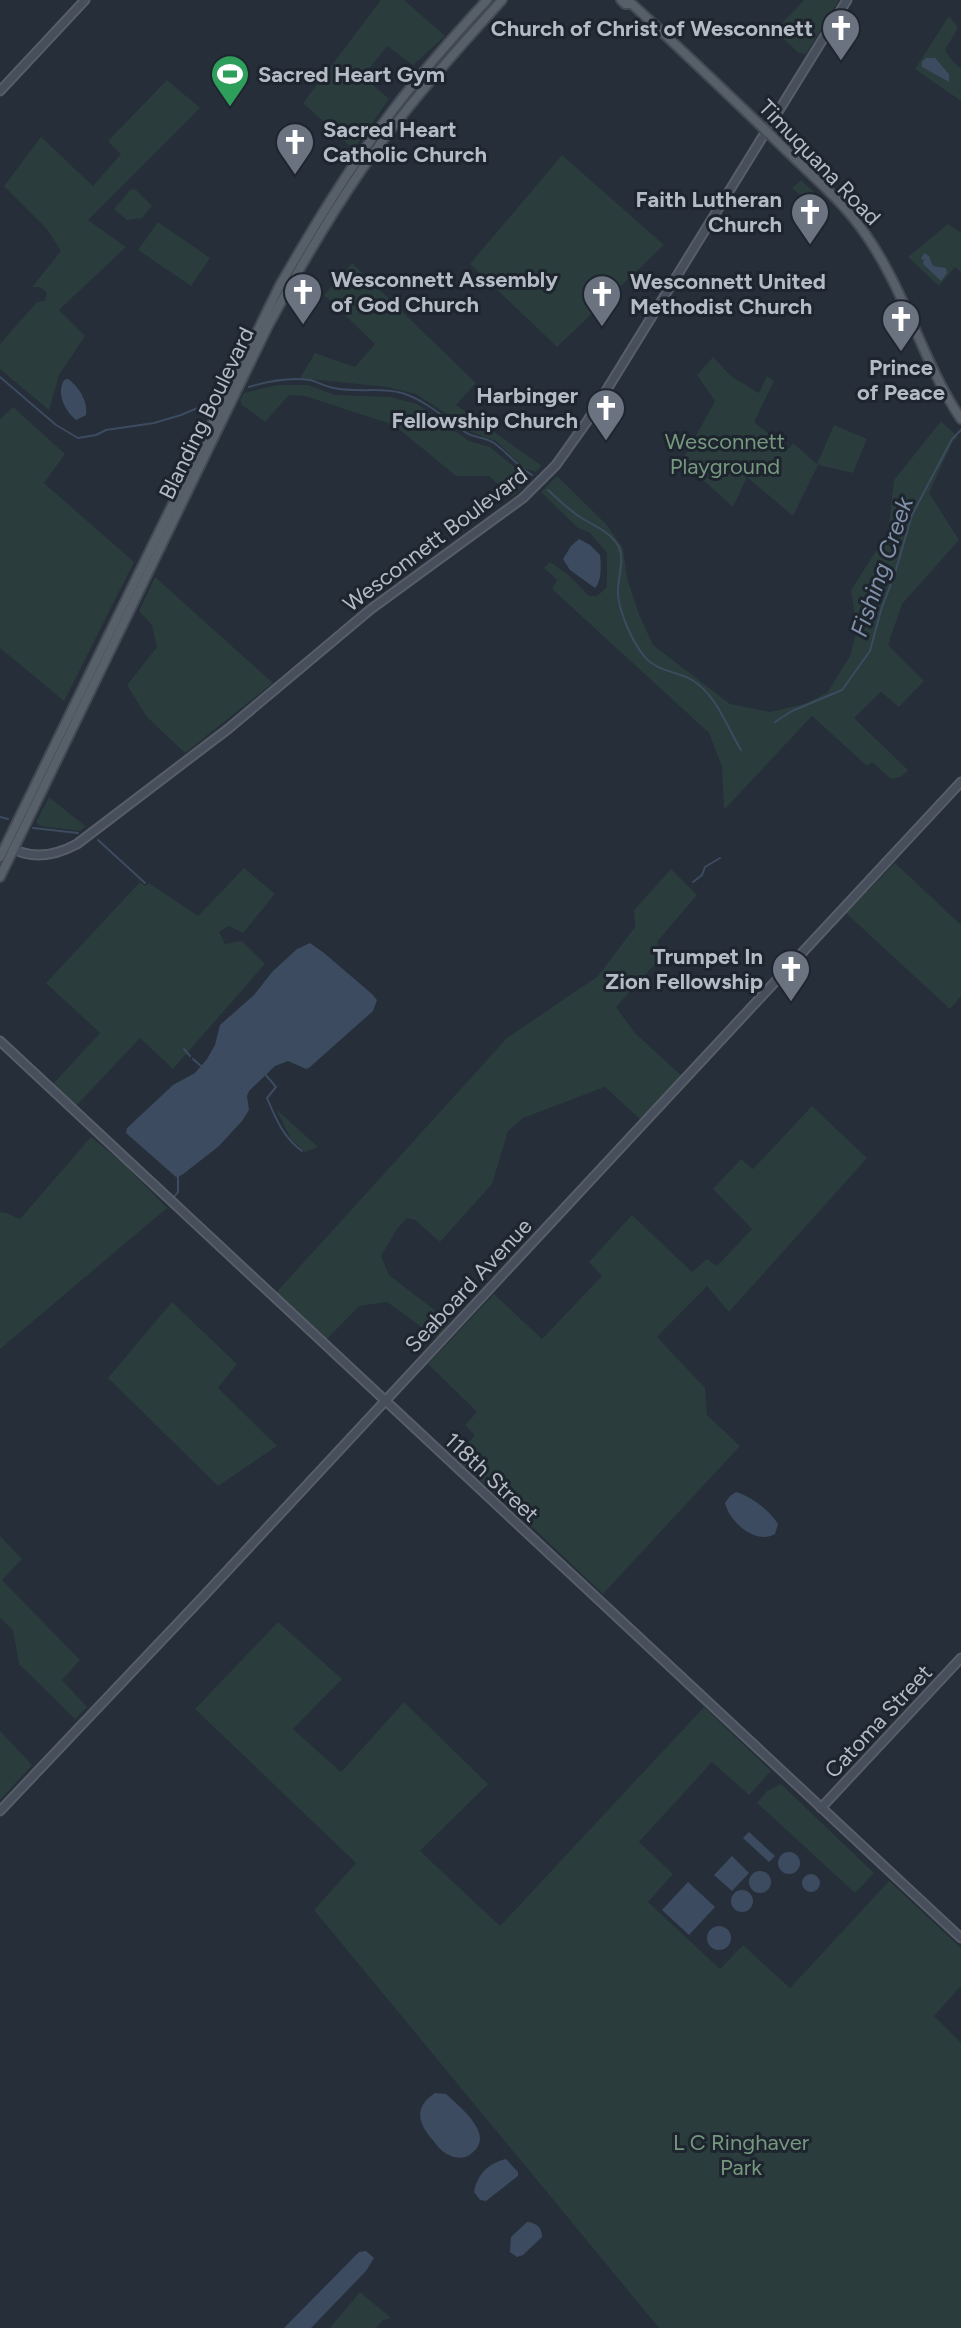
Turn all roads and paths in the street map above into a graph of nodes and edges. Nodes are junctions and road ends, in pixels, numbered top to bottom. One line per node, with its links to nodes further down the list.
1 (85, 0): 10 (street)
2 (487, 0): 7 (main road, Blanding Boulevard)
3 (502, 0): 9 (main road, Blanding Boulevard)
4 (621, 0): 6 (main road, Timuquana Road)
5 (847, 0): 12 (street, Wesconnett Boulevard)
6 (631, 2): 12 (main road, Timuquana Road)
7 (444, 48): 8 (main road, Blanding Boulevard); 9 (main road)
8 (416, 81): 11 (main road); 14 (main road, Blanding Boulevard)
9 (425, 88): 11 (main road, Blanding Boulevard)
10 (0, 91)
11 (408, 108): 14 (main road, Blanding Boulevard)
12 (766, 130): 13 (main road, Timuquana Road); 18 (street, Wesconnett Boulevard)
13 (961, 419)
14 (162, 535): 15 (main road, Blanding Boulevard); 16 (main road, Blanding Boulevard)
15 (131, 589): 16 (main road); 18 (main road, Blanding Boulevard)
16 (116, 639): 18 (main road, Blanding Boulevard)
17 (961, 782): 22 (street, Seaboard Avenue)
18 (9, 848): 19 (main road, Blanding Boulevard); 20 (main road, Blanding Boulevard)
19 (0, 857)
20 (0, 877)
21 (0, 1041): 22 (street, 118th Street)
22 (385, 1402): 24 (street, 118th Street); 25 (street, Seaboard Avenue)
23 (961, 1658): 24 (street, Catoma Street)
24 (821, 1808): 26 (street, 118th Street)
25 (0, 1811)
26 (961, 1938)

